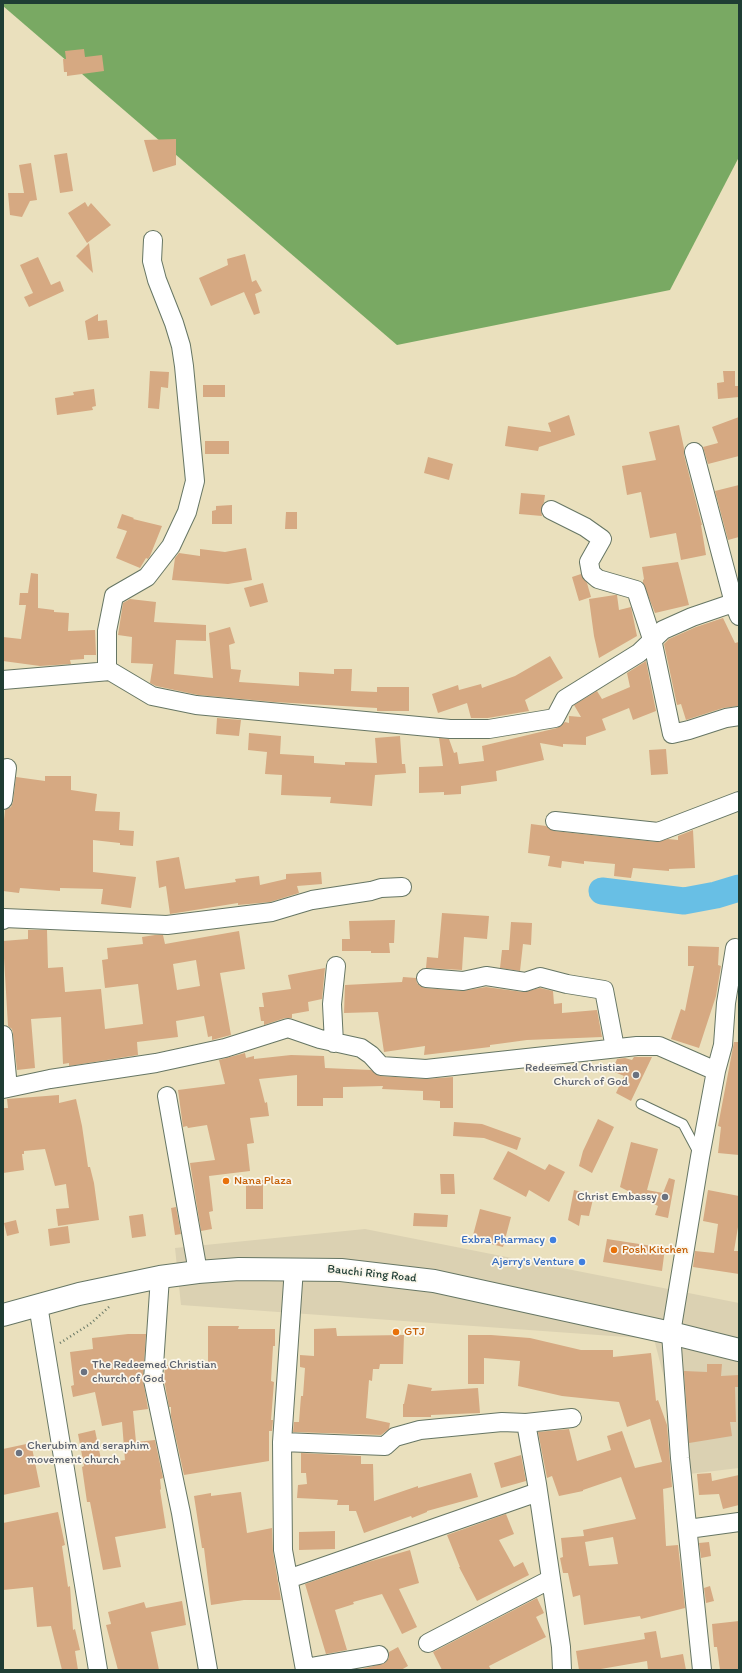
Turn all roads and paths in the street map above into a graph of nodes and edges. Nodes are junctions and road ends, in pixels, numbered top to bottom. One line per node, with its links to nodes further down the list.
1 (153, 240): 6 (street)
2 (694, 452): 4 (street)
3 (551, 510): 5 (street)
4 (737, 607): 5 (street)
5 (652, 639): 6 (street); 8 (street)
6 (110, 671): 7 (street)
7 (3, 680)
8 (739, 716)
9 (6, 768): 10 (street)
10 (3, 800)
11 (739, 800): 12 (street)
12 (555, 821)
13 (402, 887): 14 (street)
14 (3, 920)
15 (734, 948): 21 (street)
16 (336, 966): 19 (street)
17 (426, 978): 20 (street)
18 (3, 1035): 22 (street)
19 (334, 1043): 20 (street); 22 (street)
20 (615, 1048): 21 (street)
21 (716, 1071): 25 (street)
22 (6, 1089)
23 (168, 1096): 27 (street)
24 (641, 1104): 25 (lane)
25 (700, 1157): 32 (street)
26 (294, 1268): 27 (main road, Bauchi Ring Road); 32 (main road, Bauchi Ring Road); 37 (street)
27 (198, 1272): 28 (main road, Bauchi Ring Road)
28 (160, 1277): 30 (main road, Bauchi Ring Road); 47 (street)
29 (114, 1303): 33 (path)
30 (38, 1305): 31 (main road, Bauchi Ring Road); 46 (street)
31 (3, 1315)
32 (671, 1333): 34 (main road, Bauchi Ring Road); 40 (street)
33 (58, 1343)
34 (739, 1350)
35 (572, 1418): 36 (street)
36 (526, 1423): 37 (street); 38 (street)
37 (282, 1442): 41 (street)
38 (538, 1492): 41 (street); 42 (street)
39 (739, 1522): 40 (street)
40 (688, 1528): 49 (street)
41 (288, 1579): 45 (street)
42 (551, 1579): 43 (street); 48 (street)
43 (428, 1643)
44 (379, 1655): 45 (street)
45 (305, 1669)
46 (98, 1670)
47 (208, 1670)
48 (562, 1670)
49 (702, 1670)

